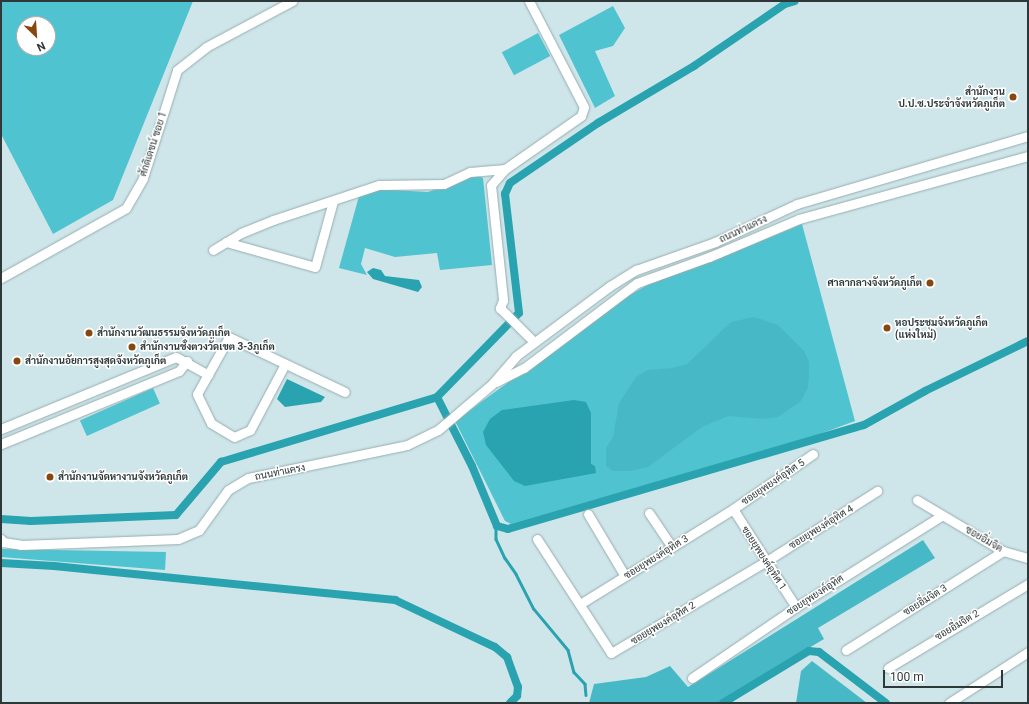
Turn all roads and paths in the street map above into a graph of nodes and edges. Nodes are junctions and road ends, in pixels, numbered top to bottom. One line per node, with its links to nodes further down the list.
1 (292, 1): 11 (street, ศักดิเดชน์ ซอย 1)
2 (529, 1): 5 (street)
3 (1028, 136): 7 (street, ถนนท่าแครง)
4 (1028, 156): 8 (street, ถนนท่าแครง)
5 (505, 169): 6 (street); 12 (street)
6 (333, 201): 9 (street); 9 (street)
7 (755, 224): 8 (street); 12 (street, ถนนท่าแครง)
8 (760, 236): 18 (street, ถนนท่าแครง)
9 (226, 242): 10 (street)
10 (213, 250)
11 (1, 278)
12 (534, 342): 18 (street, ถนนท่าแครง)
13 (187, 361): 15 (street); 16 (street); 17 (street)
14 (285, 364): 16 (street); 16 (street); 19 (street)
15 (146, 370): 17 (street); 20 (street)
16 (208, 375)
17 (152, 382): 21 (street)
18 (492, 384): 33 (street, ถนนท่าแครง)
19 (345, 392)
20 (90, 393): 21 (street); 22 (street)
21 (95, 406): 23 (street)
22 (34, 416): 23 (street); 24 (street)
23 (40, 428): 25 (street)
24 (1, 429)
25 (1, 444)
26 (813, 454): 29 (street, ซอยยุพยงค์อุทิศ 5)
27 (877, 491): 38 (street, ซอยยุพยงค์อุทิศ 4)
28 (918, 500): 32 (street, ซอยอิ่มจิต)
29 (733, 509): 35 (street, ซอยยุพยงค์อุทิศ 3); 38 (street, ซอยยุพยงค์อุทิศ 1)
30 (649, 513): 35 (street)
31 (588, 514): 39 (street)
32 (941, 516): 36 (street, ซอยอิ่มจิต); 42 (street, ซอยยุพยงค์อุทิศ)
33 (1, 539)
34 (537, 539): 41 (street)
35 (672, 547): 39 (street, ซอยยุพยงค์อุทิศ 3)
36 (1003, 551): 37 (street, ซอยอิ่มจิต); 43 (street, ซอยอิ่มจิต 3)
37 (1028, 558)
38 (765, 562): 41 (street, ซอยยุพยงค์อุทิศ 2); 42 (street, ซอยยุพยงค์อุทิศ 1)
39 (625, 576): 41 (street, ซอยยุพยงค์อุทิศ 3)
40 (1028, 584): 45 (street, ซอยอิ่มจิต 2)
41 (580, 604)
42 (796, 607): 46 (street, ซอยยุพยงค์อุทิศ)
43 (846, 650)
44 (1028, 652): 47 (street)
45 (888, 668)
46 (692, 678)
47 (949, 703)

